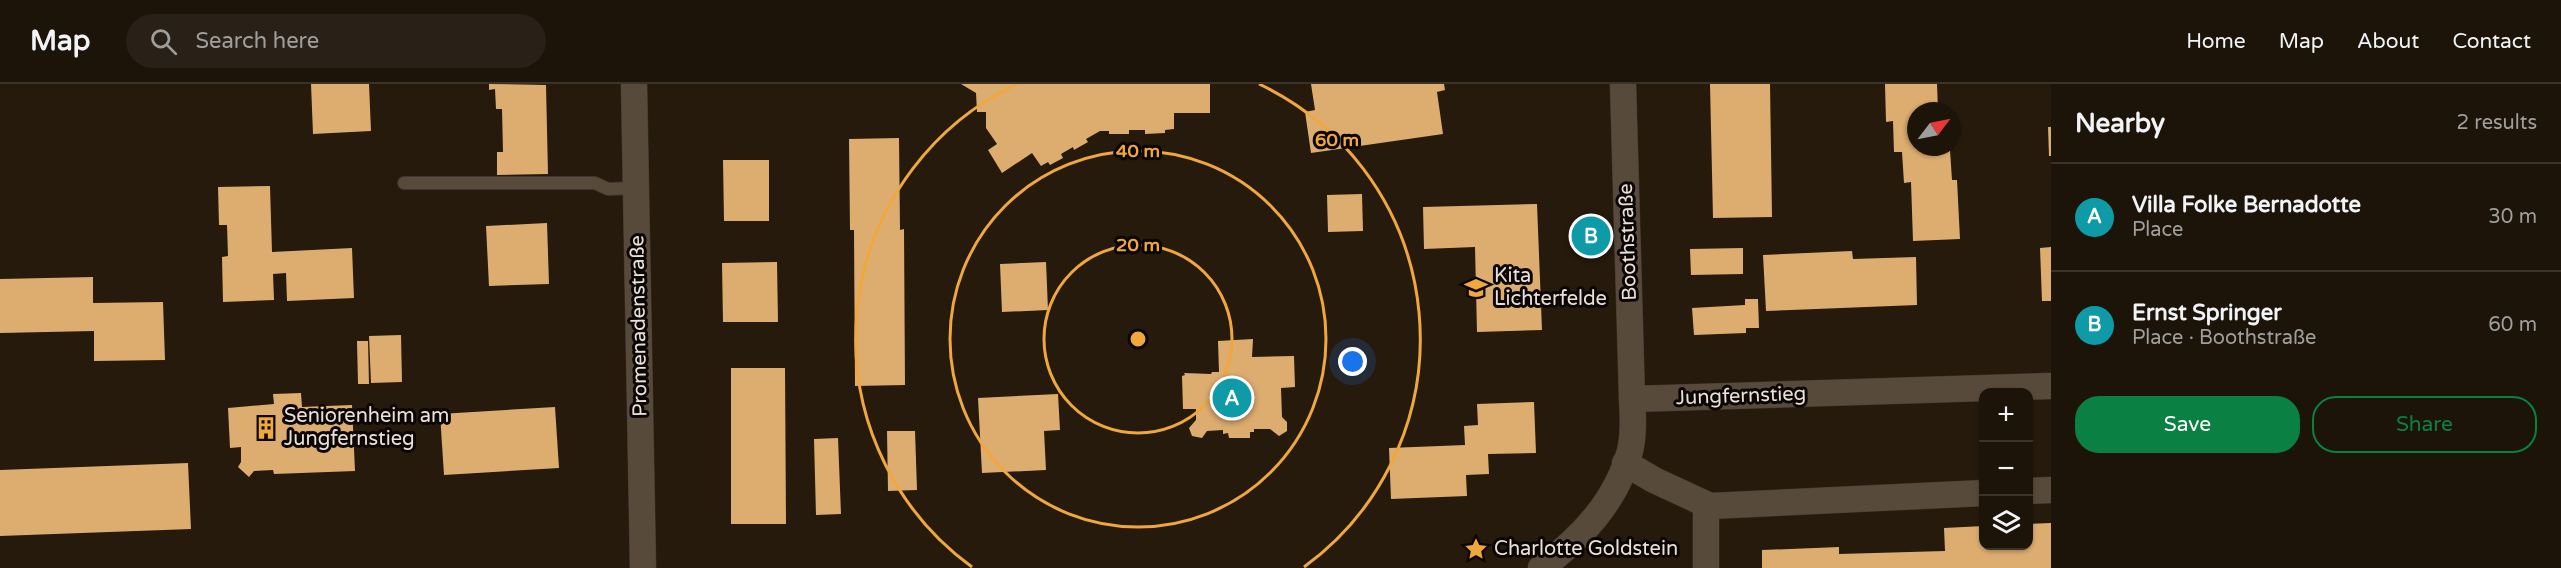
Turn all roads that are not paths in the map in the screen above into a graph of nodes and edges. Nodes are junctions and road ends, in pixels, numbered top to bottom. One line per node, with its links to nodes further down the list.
1 (634, 84): 4 (street, Promenadenstraße)
2 (1623, 84): 6 (street, Boothstraße)
3 (404, 183): 4 (lane)
4 (636, 189): 12 (street, Promenadenstraße)
5 (2051, 386): 6 (street, Jungfernstieg)
6 (1632, 399): 7 (street)
7 (1625, 463): 11 (street); 13 (street)
8 (2051, 490): 9 (street)
9 (2033, 491)
10 (1979, 493): 11 (street)
11 (1710, 506): 14 (street)
12 (643, 568)
13 (1541, 568)
14 (1706, 568)

